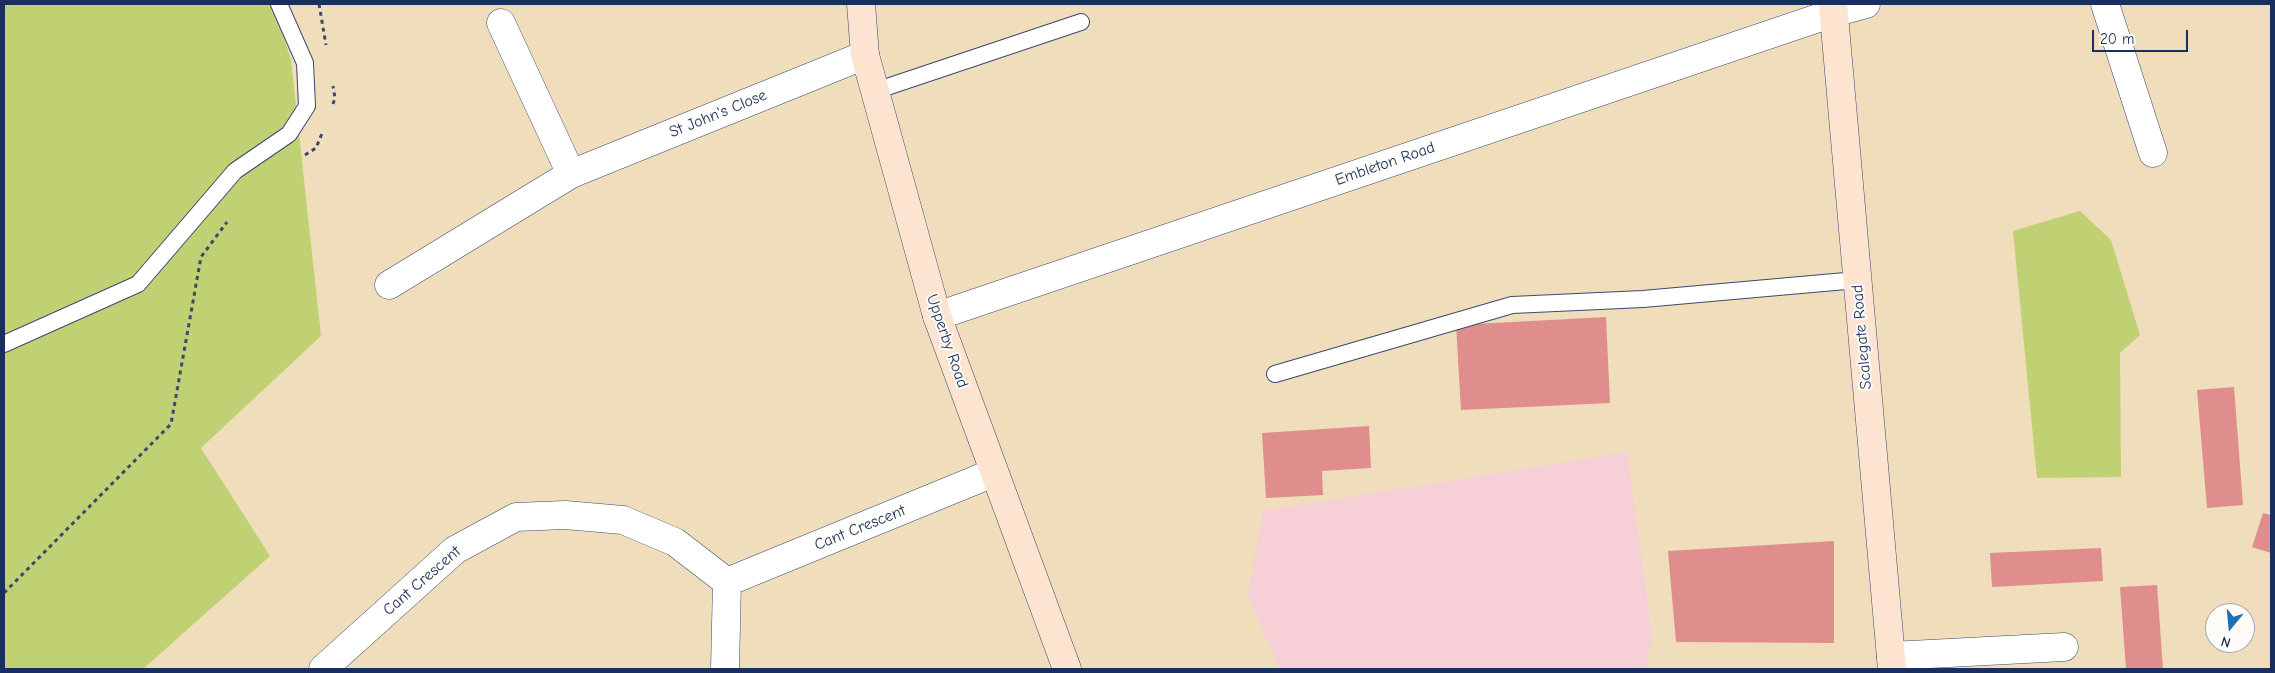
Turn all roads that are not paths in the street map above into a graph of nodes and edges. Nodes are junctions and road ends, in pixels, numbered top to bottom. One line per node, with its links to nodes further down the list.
1 (278, 4): 15 (lane)
2 (861, 4): 8 (street, Upperby Road)
3 (1866, 4): 5 (street, Embleton Road)
4 (2105, 4): 10 (street)
5 (1833, 8): 12 (street, Scalegate Road); 14 (street, Embleton Road)
6 (501, 22): 11 (street)
7 (1081, 22): 9 (lane)
8 (865, 55): 9 (street, Upperby Road); 11 (street, St John's Close)
9 (875, 91): 14 (street, Upperby Road)
10 (2153, 153)
11 (571, 174): 13 (street, St John's Close)
12 (1857, 280): 16 (lane); 20 (street, Scalegate Road)
13 (389, 285)
14 (937, 316): 17 (street, Upperby Road)
15 (4, 344)
16 (1275, 374)
17 (993, 473): 18 (street, Cant Crescent); 23 (street, Upperby Road)
18 (727, 582): 21 (street, Cant Crescent); 22 (street)
19 (2064, 647): 20 (street)
20 (1891, 663)
21 (322, 669)
22 (726, 669)
23 (1067, 669)

